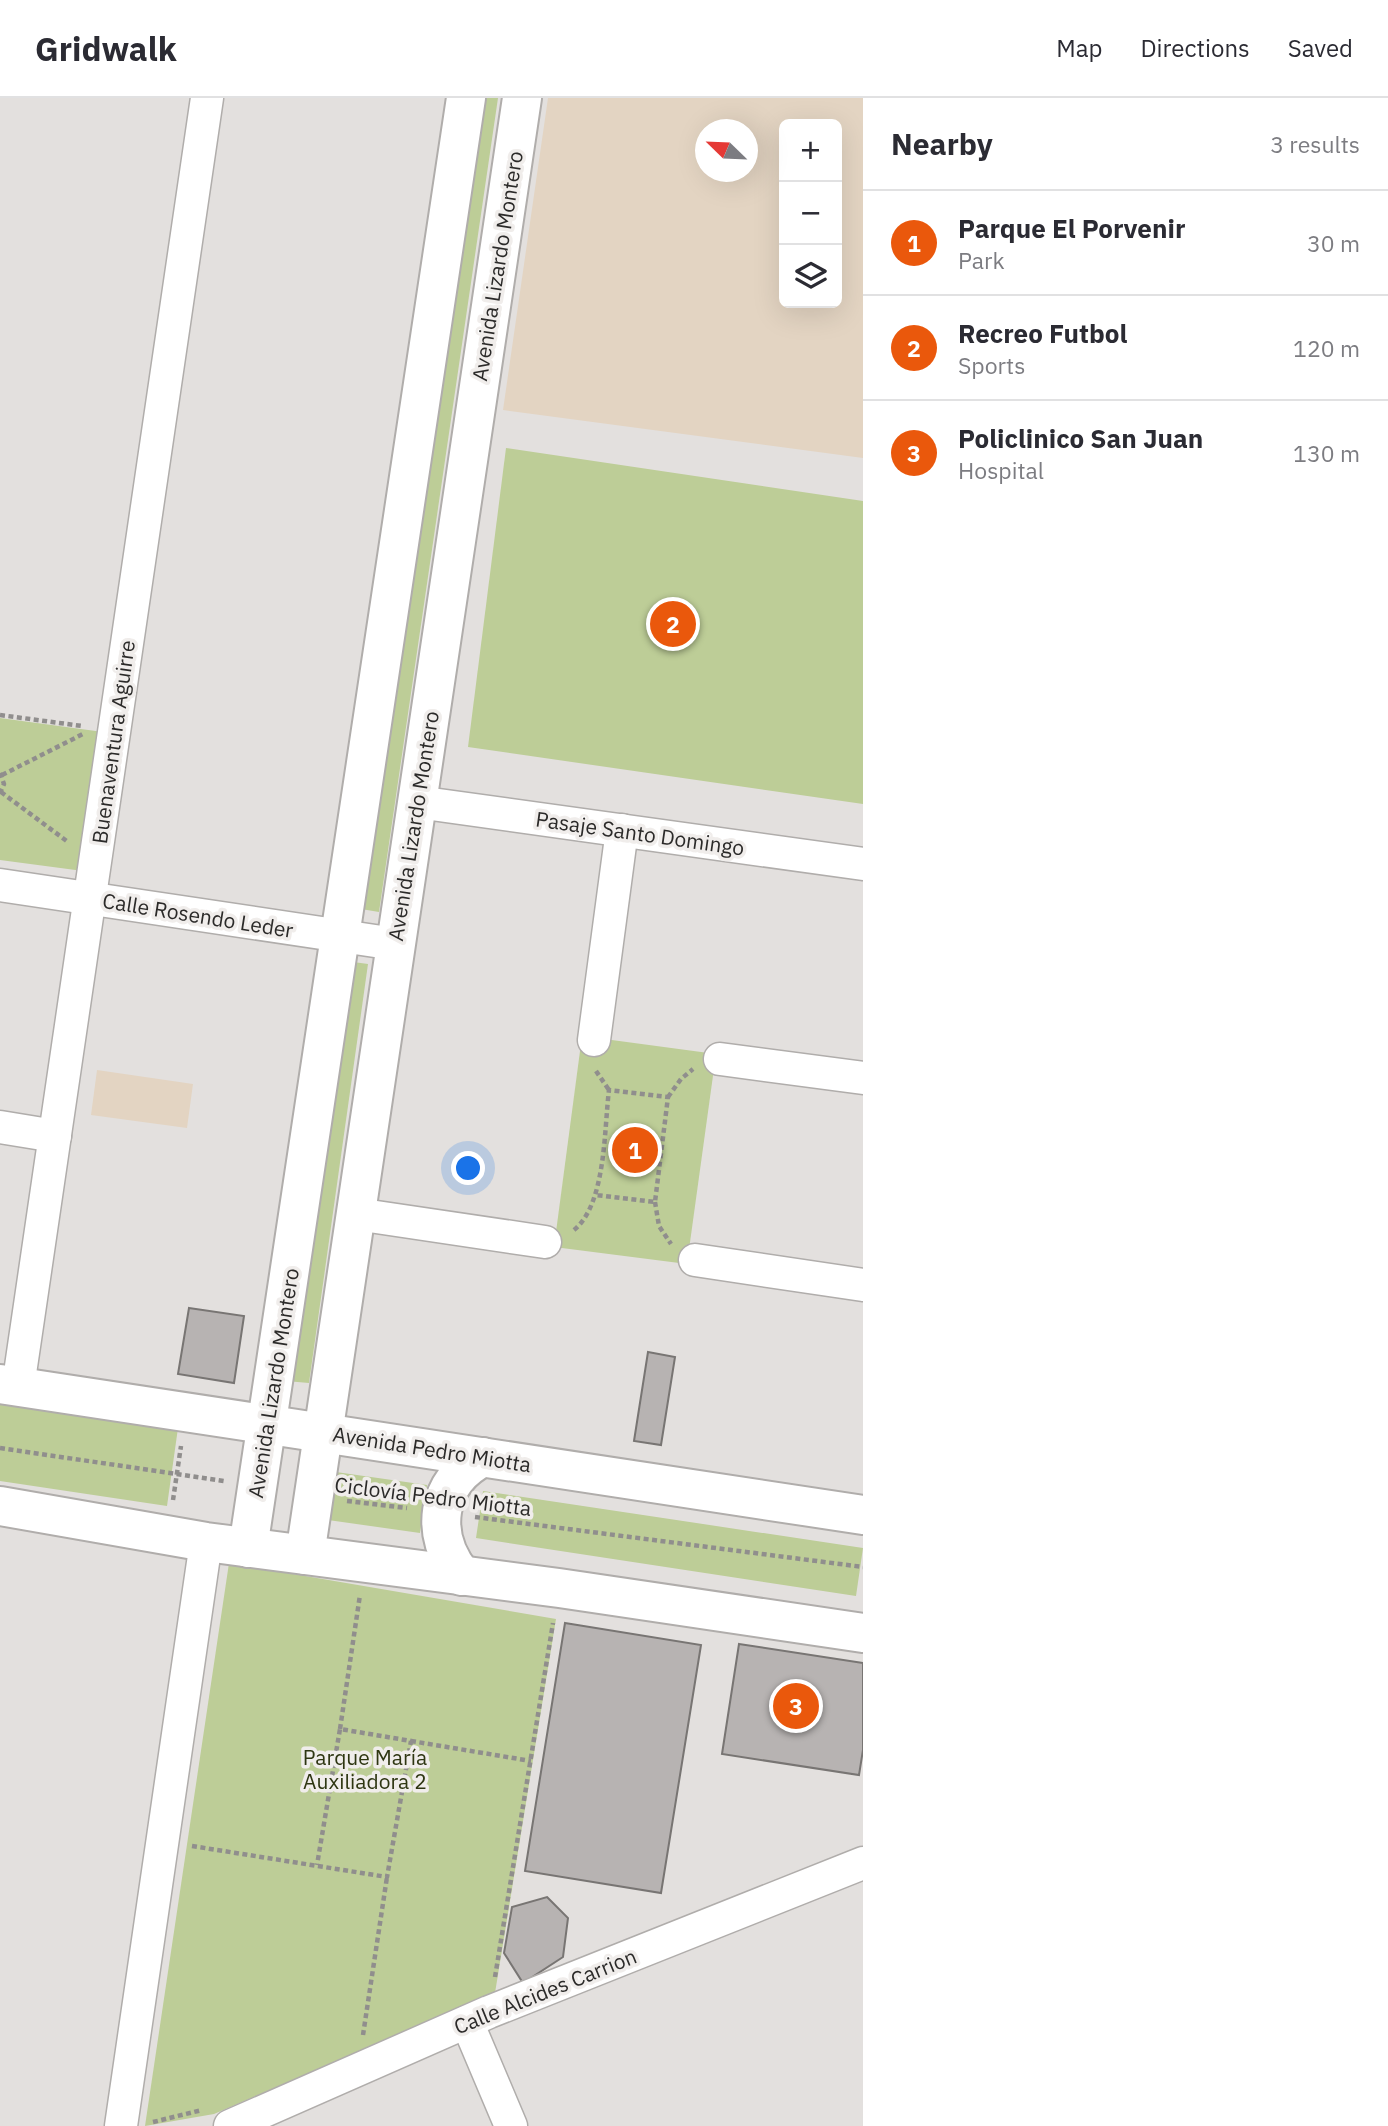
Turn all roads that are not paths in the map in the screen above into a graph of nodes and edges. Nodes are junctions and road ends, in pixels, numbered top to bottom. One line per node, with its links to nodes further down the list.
1 (207, 98): 8 (street, Buenaventura Aguirre)
2 (466, 98): 9 (street, Avenida Lizardo Montero)
3 (522, 98): 4 (street, Avenida Lizardo Montero)
4 (417, 802): 5 (street, Pasaje Santo Domingo); 10 (street, Avenida Lizardo Montero)
5 (622, 830): 6 (street, Pasaje Santo Domingo); 11 (street)
6 (863, 864)
7 (0, 885): 8 (street, Calle Rosendo Leder)
8 (90, 898): 9 (street, Calle Rosendo Leder); 15 (street, Buenaventura Aguirre)
9 (340, 936): 10 (street, Calle Rosendo Leder); 21 (street, Avenida Lizardo Montero)
10 (395, 944): 16 (street, Avenida Lizardo Montero)
11 (594, 1040)
12 (720, 1059): 13 (street)
13 (863, 1078)
14 (0, 1127): 15 (street)
15 (55, 1136): 20 (street, Buenaventura Aguirre)
16 (355, 1214): 17 (street); 22 (street, Avenida Lizardo Montero)
17 (545, 1242)
18 (695, 1260): 19 (street)
19 (863, 1285)
20 (9, 1385): 21 (street, Avenida Pedro Miotta)
21 (267, 1424): 22 (street, Avenida Pedro Miotta); 27 (street, Avenida Lizardo Montero)
22 (323, 1433): 23 (street, Avenida Pedro Miotta); 28 (street, Avenida Lizardo Montero)
23 (483, 1457): 25 (street, Avenida Pedro Miotta); 29 (street)
24 (0, 1506): 26 (street)
25 (863, 1515)
26 (206, 1542): 27 (street); 34 (street)
27 (248, 1548): 28 (street)
28 (304, 1555): 29 (street)
29 (463, 1576): 30 (street)
30 (863, 1633)
31 (863, 1863): 32 (street, Calle Alcides Carrion)
32 (478, 2017): 33 (street, Calle Alcides Carrion); 35 (street)
33 (221, 2117)
34 (121, 2126)
35 (511, 2126)

